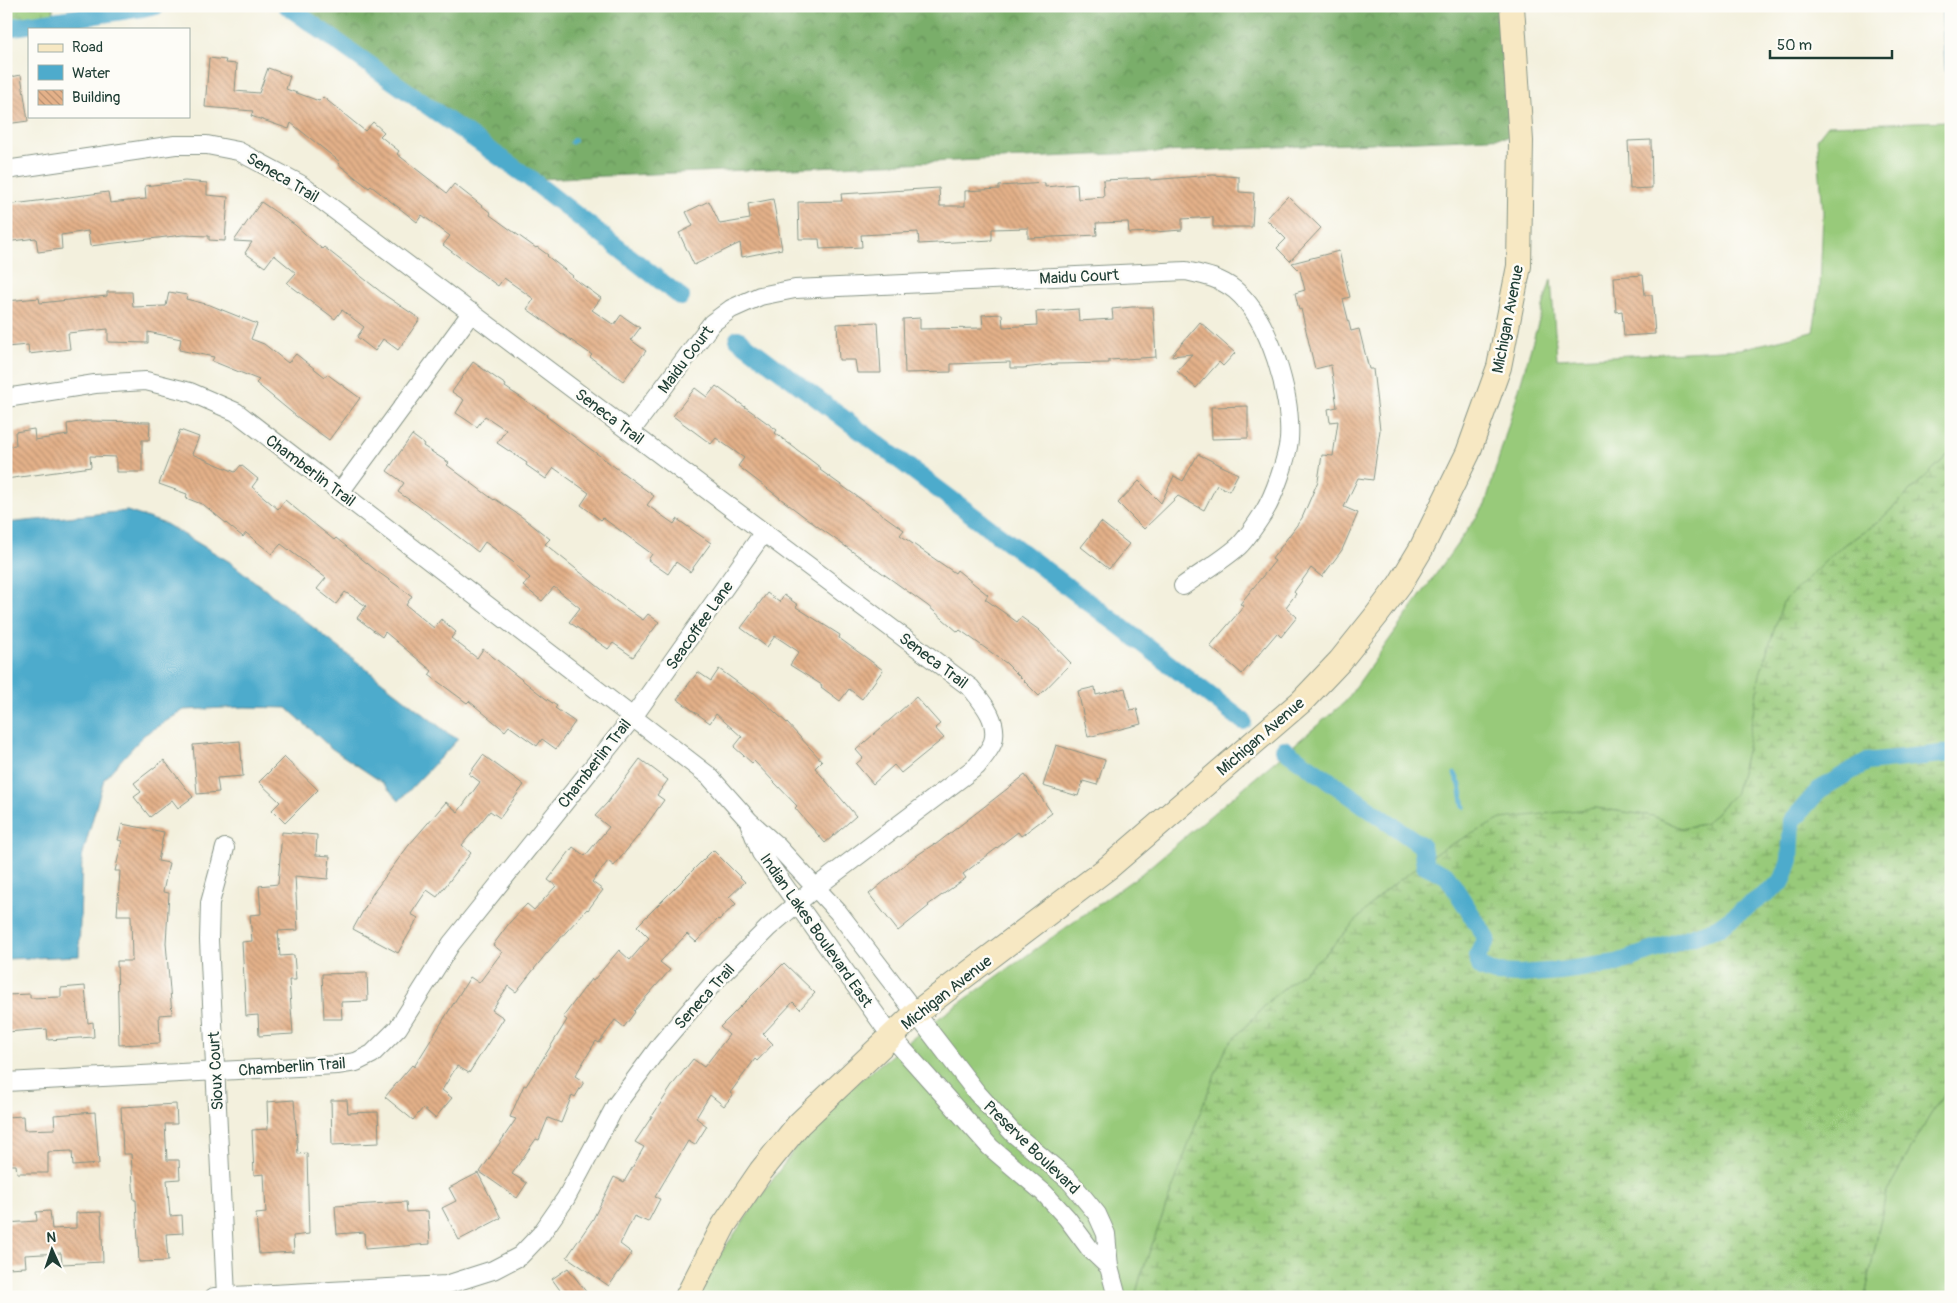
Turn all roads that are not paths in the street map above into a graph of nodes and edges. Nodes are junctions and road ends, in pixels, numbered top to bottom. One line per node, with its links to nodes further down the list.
1 (1512, 6): 14 (street, Michigan Avenue)
2 (6, 170): 3 (street, Seneca Trail)
3 (472, 312): 5 (street, Seneca Trail); 6 (street)
4 (6, 398): 6 (street, Chamberlin Trail)
5 (630, 432): 7 (street, Seneca Trail); 8 (street, Maidu Court)
6 (340, 492): 9 (street, Chamberlin Trail)
7 (764, 532): 9 (street, Seacoffee Lane); 12 (street, Seneca Trail)
8 (1183, 586)
9 (633, 717): 10 (street, Indian Lakes Boulevard East); 16 (street, Chamberlin Trail)
10 (749, 822): 12 (street, Indian Lakes Boulevard East); 13 (street, Indian Lakes Boulevard East)
11 (225, 848): 16 (street, Sioux Court)
12 (815, 888): 13 (street, Seneca Trail); 14 (street, Indian Lakes Boulevard East)
13 (797, 903): 15 (street, Indian Lakes Boulevard East); 19 (street, Seneca Trail)
14 (916, 1013): 15 (street, Michigan Avenue); 18 (street, Preserve Boulevard)
15 (891, 1036): 18 (street, Preserve Boulevard); 21 (street, Michigan Avenue)
16 (215, 1071): 17 (street, Chamberlin Trail); 19 (street, Sioux Court)
17 (6, 1082)
18 (1109, 1266): 22 (street, Preserve Boulevard)
19 (226, 1296): 20 (street, Seneca Trail)
20 (214, 1297)
21 (687, 1297)
22 (1117, 1297)

